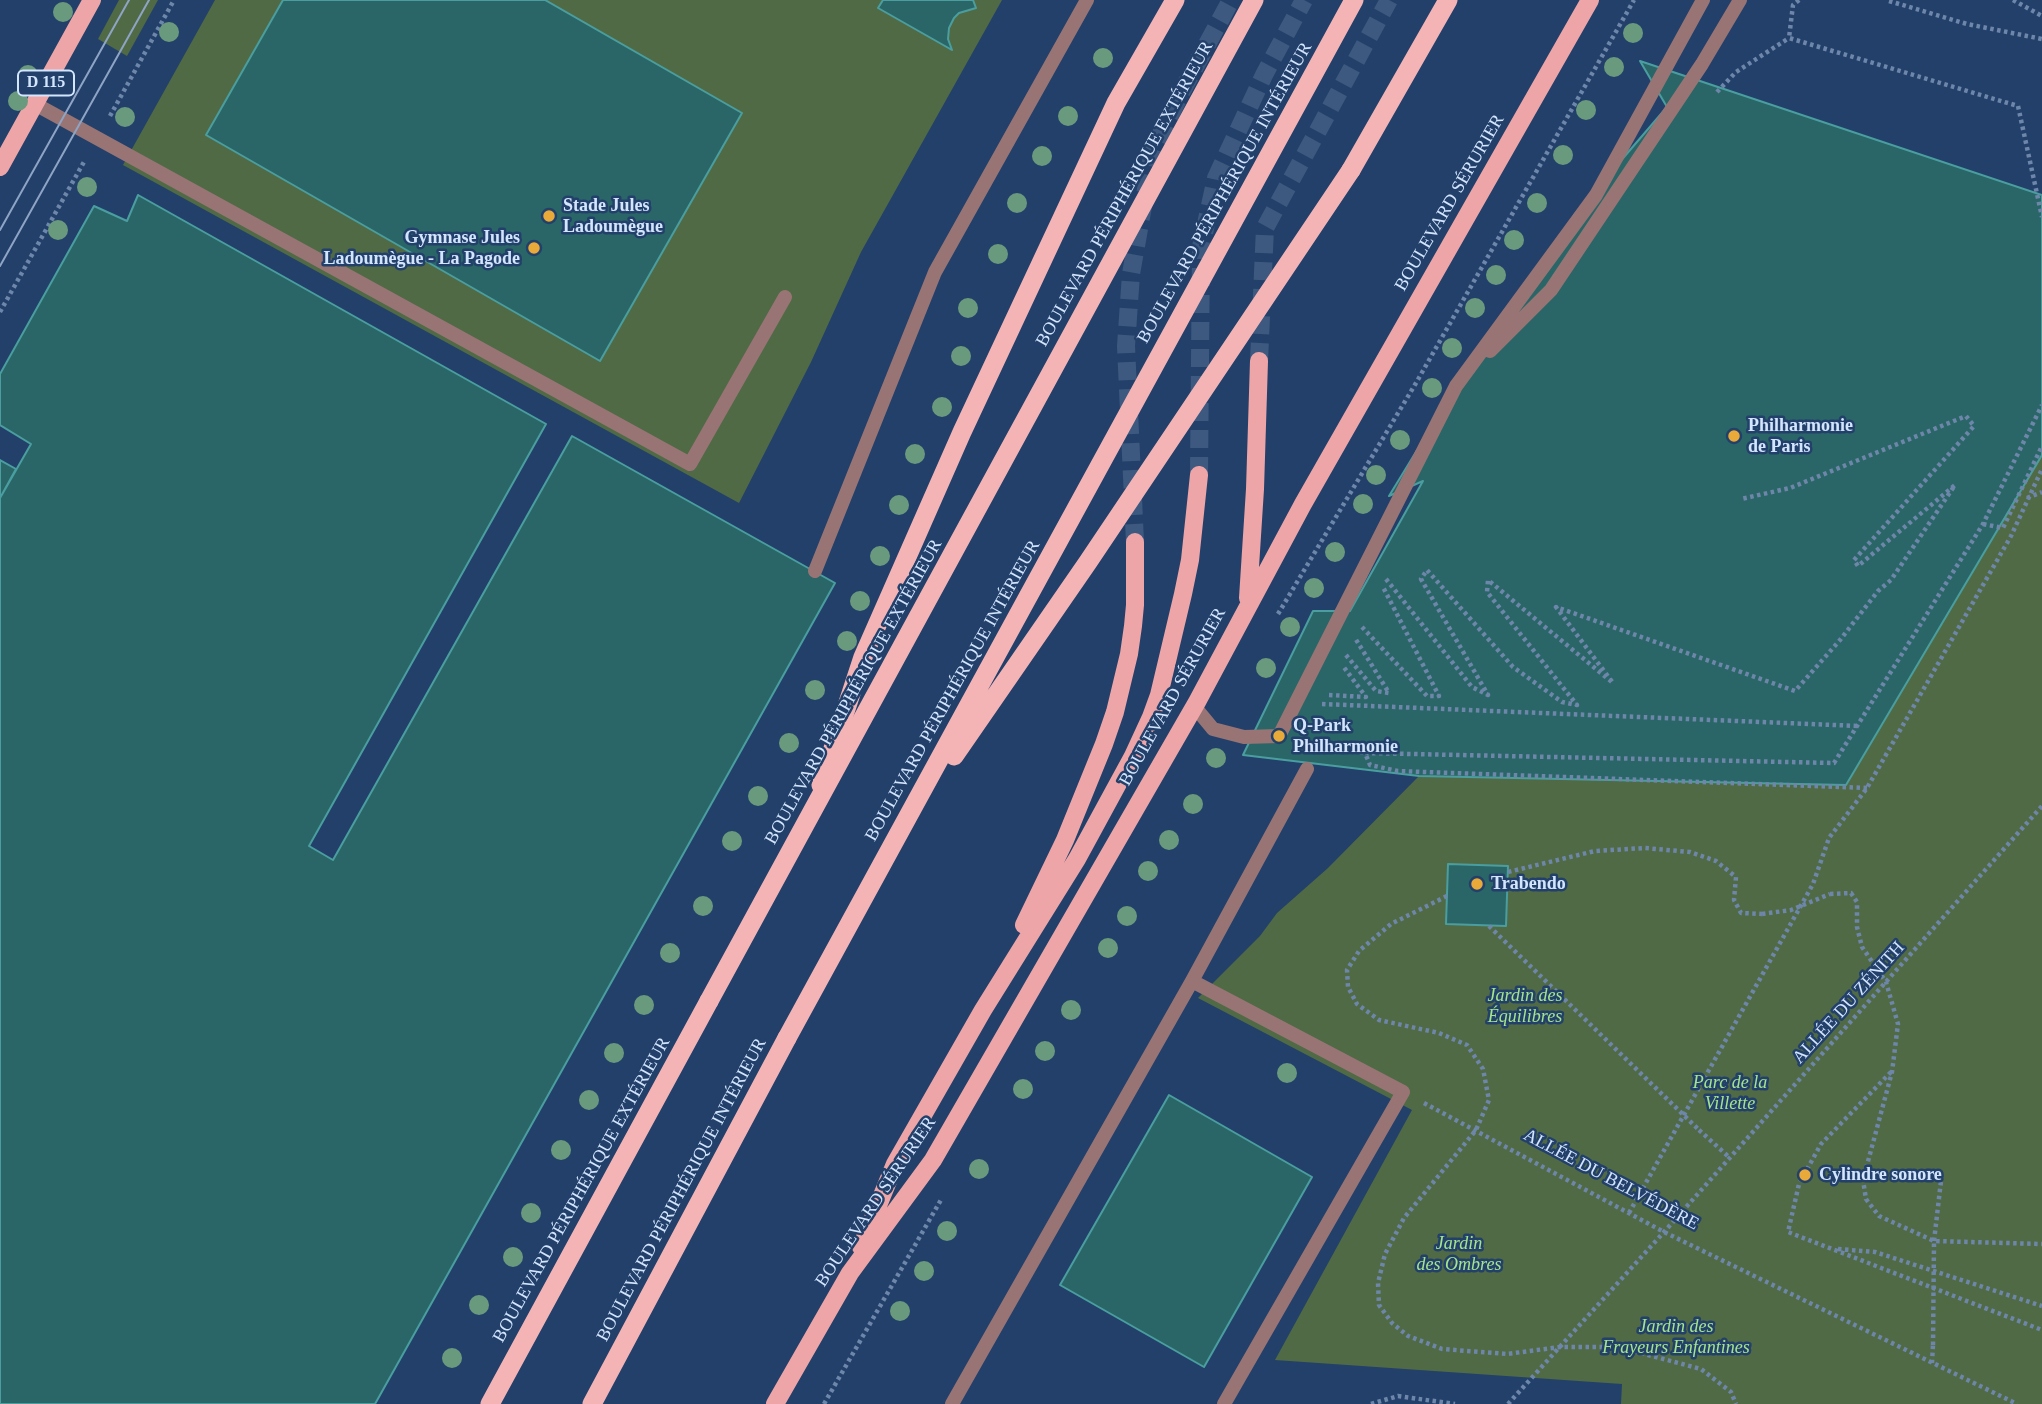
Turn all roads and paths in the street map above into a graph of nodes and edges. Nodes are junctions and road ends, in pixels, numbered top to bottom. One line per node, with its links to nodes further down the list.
1 (92, 0): 15 (main road, D 115)
2 (1087, 0): 30 (lane)
3 (1175, 0): 37 (highway, bridge)
4 (1254, 0): 37 (highway, BOULEVARD PÉRIPHÉRIQUE EXTÉRIEUR, bridge)
5 (1354, 0): 38 (highway, BOULEVARD PÉRIPHÉRIQUE INTÉRIEUR, bridge)
6 (1448, 0): 38 (highway, bridge)
7 (1590, 0): 31 (main road, BOULEVARD SÉRURIER)
8 (1703, 0): 20 (lane)
9 (1740, 0): 20 (lane)
10 (1799, 0): 17 (path)
11 (1889, 0): 14 (path)
12 (2013, 0): 13 (path)
13 (2042, 16)
14 (2042, 39)
15 (34, 104): 16 (main road, D 115); 18 (lane)
16 (0, 167)
17 (2042, 217)
18 (785, 297)
19 (1259, 361): 31 (main road)
20 (1456, 386): 32 (lane)
21 (2042, 405): 28 (path)
22 (2042, 446): 28 (path)
23 (2042, 469): 26 (path)
24 (1199, 475): 44 (main road)
25 (2042, 492): 26 (path)
26 (2027, 498): 35 (path)
27 (1741, 499): 33 (path)
28 (1983, 524): 33 (path)
29 (1135, 542): 44 (main road)
30 (815, 571)
31 (1248, 606): 32 (main road, BOULEVARD SÉRURIER)
32 (1194, 706): 55 (main road, BOULEVARD SÉRURIER)
33 (1859, 726): 35 (path)
34 (1307, 769): 42 (lane)
35 (1867, 788): 50 (path)
36 (2042, 806): 43 (path, ALLÉE DU ZÉNITH)
37 (812, 813): 60 (highway, BOULEVARD PÉRIPHÉRIQUE EXTÉRIEUR, bridge)
38 (895, 841): 61 (highway, BOULEVARD PÉRIPHÉRIQUE INTÉRIEUR, bridge)
39 (1508, 873): 43 (path, bridge)
40 (1447, 896): 47 (path)
41 (1489, 926): 48 (path, bridge)
42 (1192, 981): 46 (lane); 63 (lane)
43 (1886, 982): 45 (path); 48 (path, ALLÉE DU ZÉNITH)
44 (983, 1010): 55 (main road)
45 (1892, 1072): 52 (path); 54 (path)
46 (1403, 1092): 47 (path, ALLÉE DU BELVÉDÈRE); 64 (lane)
47 (1476, 1130): 50 (path, ALLÉE DU BELVÉDÈRE); 58 (path)
48 (1730, 1158): 51 (path, ALLÉE DU ZÉNITH)
49 (1941, 1181): 52 (path)
50 (1629, 1213): 51 (path, ALLÉE DU BELVÉDÈRE)
51 (1664, 1232): 58 (path, ALLÉE DU ZÉNITH); 59 (path, ALLÉE DU BELVÉDÈRE)
52 (1934, 1241): 53 (path); 59 (path, bridge)
53 (2042, 1244)
54 (1830, 1248): 56 (path); 57 (path)
55 (850, 1273): 62 (main road, BOULEVARD SÉRURIER)
56 (2042, 1306)
57 (2042, 1330)
58 (1560, 1347): 67 (path, ALLÉE DU ZÉNITH); 68 (path)
59 (1932, 1363): 69 (path, ALLÉE DU BELVÉDÈRE)
60 (489, 1404)
61 (592, 1404)
62 (775, 1404)
63 (953, 1404)
64 (1224, 1404)
65 (1371, 1404): 66 (path)
66 (1455, 1404)
67 (1508, 1404)
68 (1737, 1404)
69 (2017, 1404)

